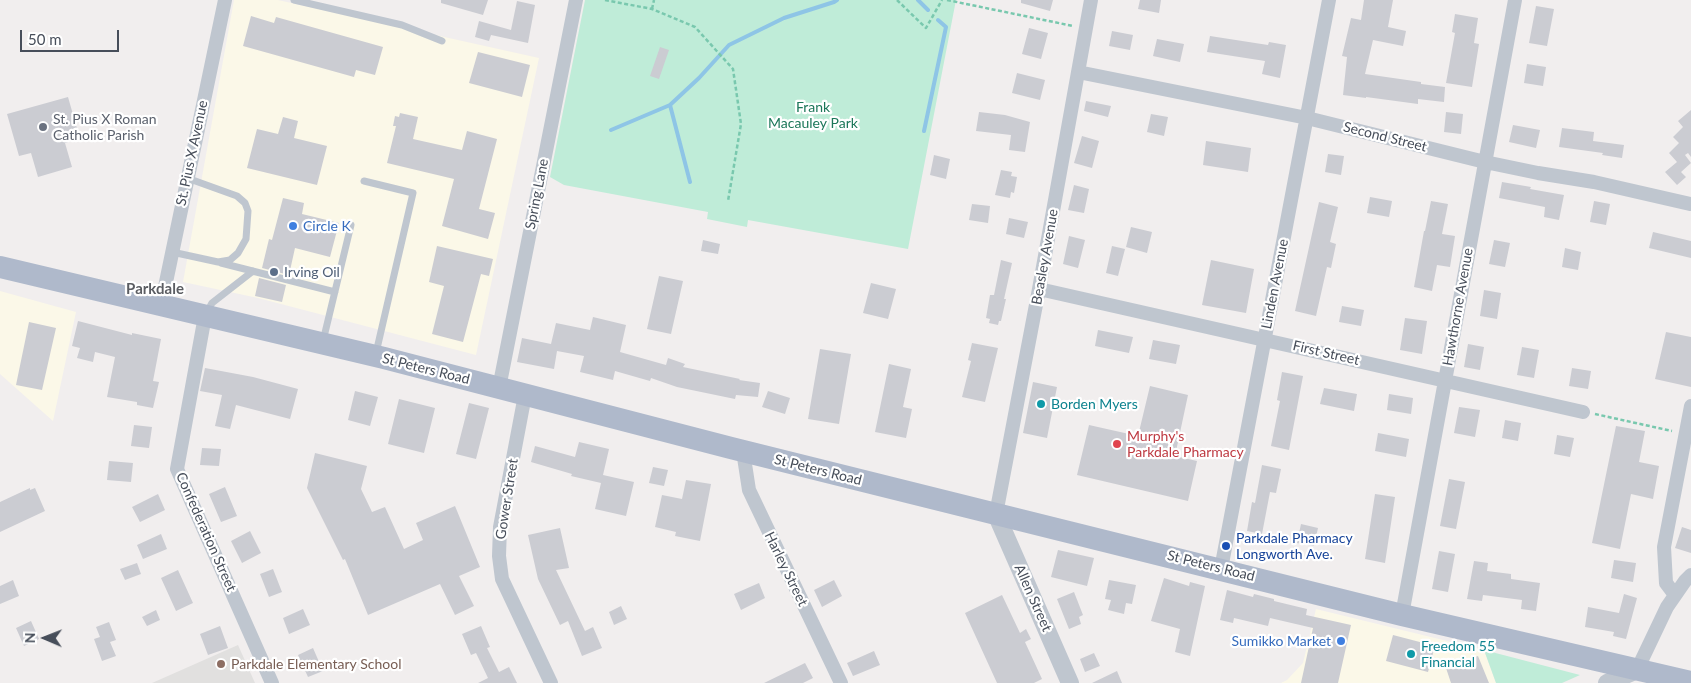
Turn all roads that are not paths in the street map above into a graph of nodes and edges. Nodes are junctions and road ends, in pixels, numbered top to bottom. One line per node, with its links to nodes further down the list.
1 (225, 0): 11 (street, St. Pius X Avenue)
2 (294, 0): 7 (lane)
3 (576, 0): 27 (street, Spring Lane)
4 (1091, 0): 8 (street, Beasley Avenue)
5 (1329, 0): 9 (street, Linden Avenue)
6 (1514, 0): 10 (street, Hawthorne Avenue)
7 (442, 41)
8 (1078, 72): 9 (street, Second Street); 19 (street, Beasley Avenue)
9 (1307, 118): 10 (street, Second Street); 23 (street, Linden Avenue)
10 (1485, 162): 13 (street, Second Street); 26 (street, Hawthorne Avenue)
11 (187, 178): 15 (street, St. Pius X Avenue); 16 (lane)
12 (364, 181): 25 (lane)
13 (1691, 203)
14 (351, 226): 20 (lane)
15 (172, 252): 16 (lane); 21 (street, St. Pius X Avenue)
16 (218, 262): 18 (lane)
17 (0, 267): 21 (main road, St Peters Road)
18 (253, 271): 20 (lane); 22 (lane)
19 (1039, 289): 23 (street, First Street); 32 (street, Beasley Avenue)
20 (335, 292): 24 (lane)
21 (161, 306): 22 (main road, St Peters Road)
22 (205, 316): 24 (main road, St Peters Road); 39 (street, Confederation Street)
23 (1264, 340): 26 (street, First Street); 33 (street, Linden Avenue)
24 (322, 344): 25 (main road, St Peters Road)
25 (375, 356): 27 (main road, St Peters Road)
26 (1445, 380): 30 (street, First Street); 36 (street, Hawthorne Avenue)
27 (499, 388): 28 (main road, St Peters Road)
28 (525, 395): 31 (main road, St Peters Road); 40 (street, Gower Street)
29 (1691, 406): 35 (street)
30 (1583, 412)
31 (743, 451): 32 (main road, St Peters Road); 41 (street, Harley Street)
32 (996, 514): 33 (main road, St Peters Road); 42 (street, Allen Street)
33 (1221, 569): 36 (main road, St Peters Road)
34 (1691, 575): 35 (street)
35 (1675, 595): 37 (street)
36 (1402, 614): 37 (main road, St Peters Road)
37 (1637, 670): 38 (main road, St Peters Road); 43 (street)
38 (1691, 682)
39 (272, 683)
40 (551, 683)
41 (841, 683)
42 (1070, 683)
43 (1607, 683)

